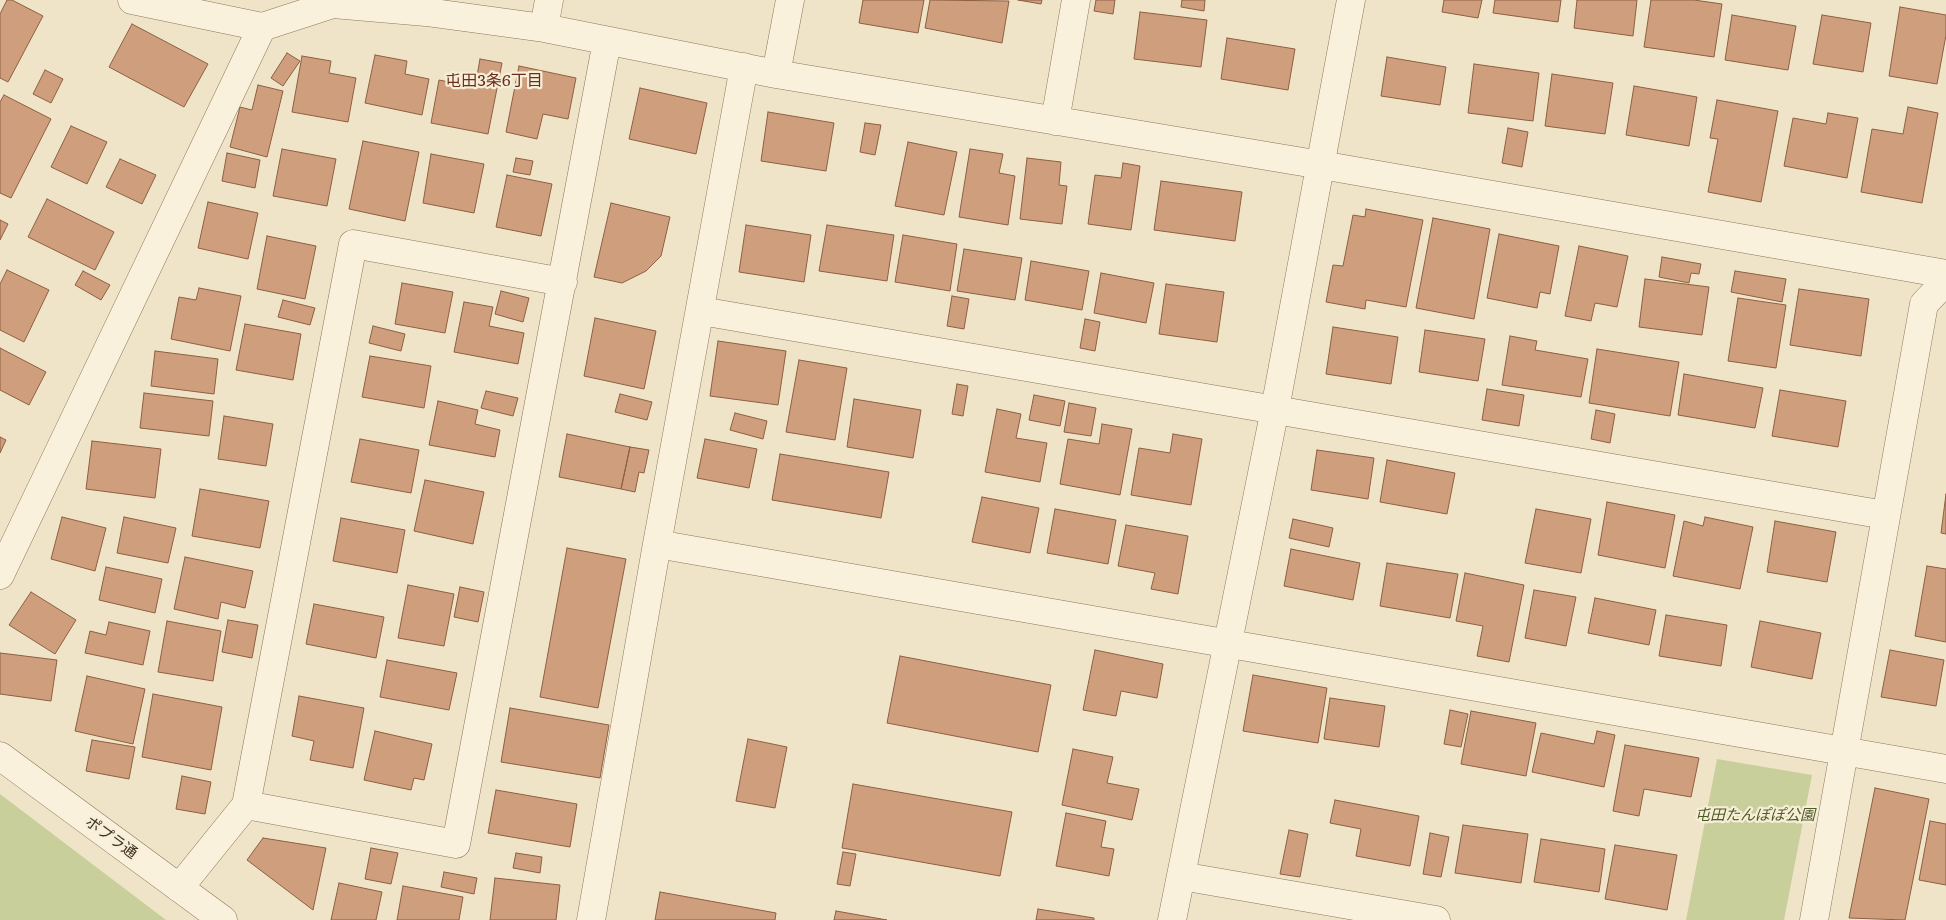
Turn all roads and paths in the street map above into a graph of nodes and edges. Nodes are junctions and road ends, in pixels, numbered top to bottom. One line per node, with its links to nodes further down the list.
1 (132, 0): 7 (street)
2 (549, 0): 8 (street)
3 (790, 0): 11 (street)
4 (1076, 0): 12 (street)
5 (1351, 0): 13 (street)
6 (334, 2): 7 (street); 8 (street)
7 (262, 27): 21 (street)
8 (544, 28): 9 (street)
9 (607, 41): 10 (street); 16 (street)
10 (744, 68): 11 (street); 17 (street)
11 (776, 74): 12 (street)
12 (1055, 121): 13 (street)
13 (1321, 165): 14 (street); 18 (street)
14 (1946, 274)
15 (1946, 281): 19 (street)
16 (563, 282): 26 (street); 26 (street)
17 (701, 311): 18 (street); 20 (street)
18 (1275, 409): 19 (street); 22 (street)
19 (1885, 515): 23 (street)
20 (657, 544): 22 (street); 30 (street)
21 (0, 575)
22 (1228, 644): 23 (street); 27 (street)
23 (1843, 752): 25 (street); 33 (street)
24 (0, 756): 28 (street, ポプラ通)
25 (1946, 769)
26 (246, 805): 28 (street)
27 (1181, 876): 31 (street); 32 (street)
28 (180, 888): 29 (street, ポプラ通)
29 (223, 920)
30 (591, 920)
31 (1172, 920)
32 (1436, 920)
33 (1814, 920)

